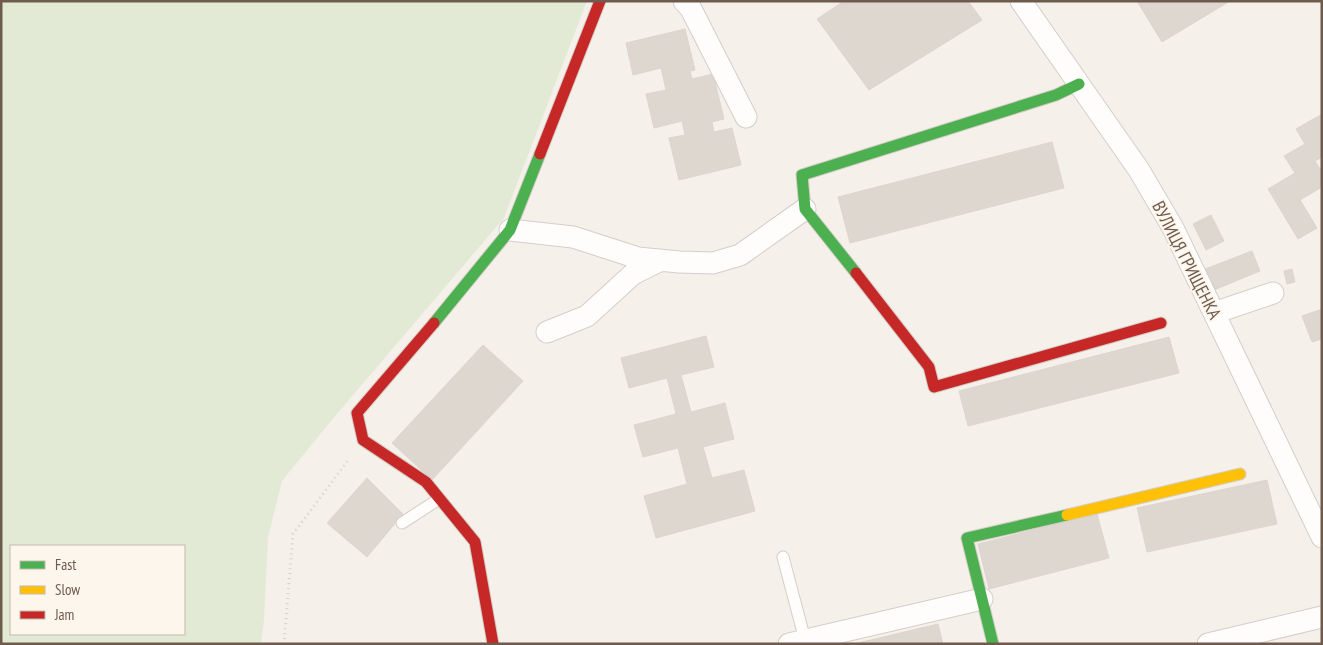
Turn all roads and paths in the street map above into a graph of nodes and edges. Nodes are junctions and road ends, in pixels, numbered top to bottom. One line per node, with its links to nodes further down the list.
1 (600, 1): 7 (street)
2 (684, 1): 5 (street)
3 (1021, 1): 4 (street, ВУЛИЦЯ ГРИЩЕНКА)
4 (1079, 84): 6 (street); 10 (street, ВУЛИЦЯ ГРИЩЕНКА)
5 (746, 117)
6 (805, 209): 8 (street); 11 (street)
7 (510, 230): 8 (street); 13 (street)
8 (661, 260): 12 (street)
9 (1273, 293): 10 (street)
10 (1214, 313): 17 (street, ВУЛИЦЯ ГРИЩЕНКА)
11 (1160, 323)
12 (547, 332)
13 (363, 440): 15 (street); 22 (path)
14 (1240, 474): 19 (street)
15 (439, 499): 16 (lane); 23 (street)
16 (402, 523)
17 (1322, 537)
18 (783, 557): 21 (lane)
19 (982, 599): 21 (street); 24 (street)
20 (1322, 617): 25 (street)
21 (797, 642)
22 (284, 644)
23 (493, 644)
24 (993, 644)
25 (1208, 644)

